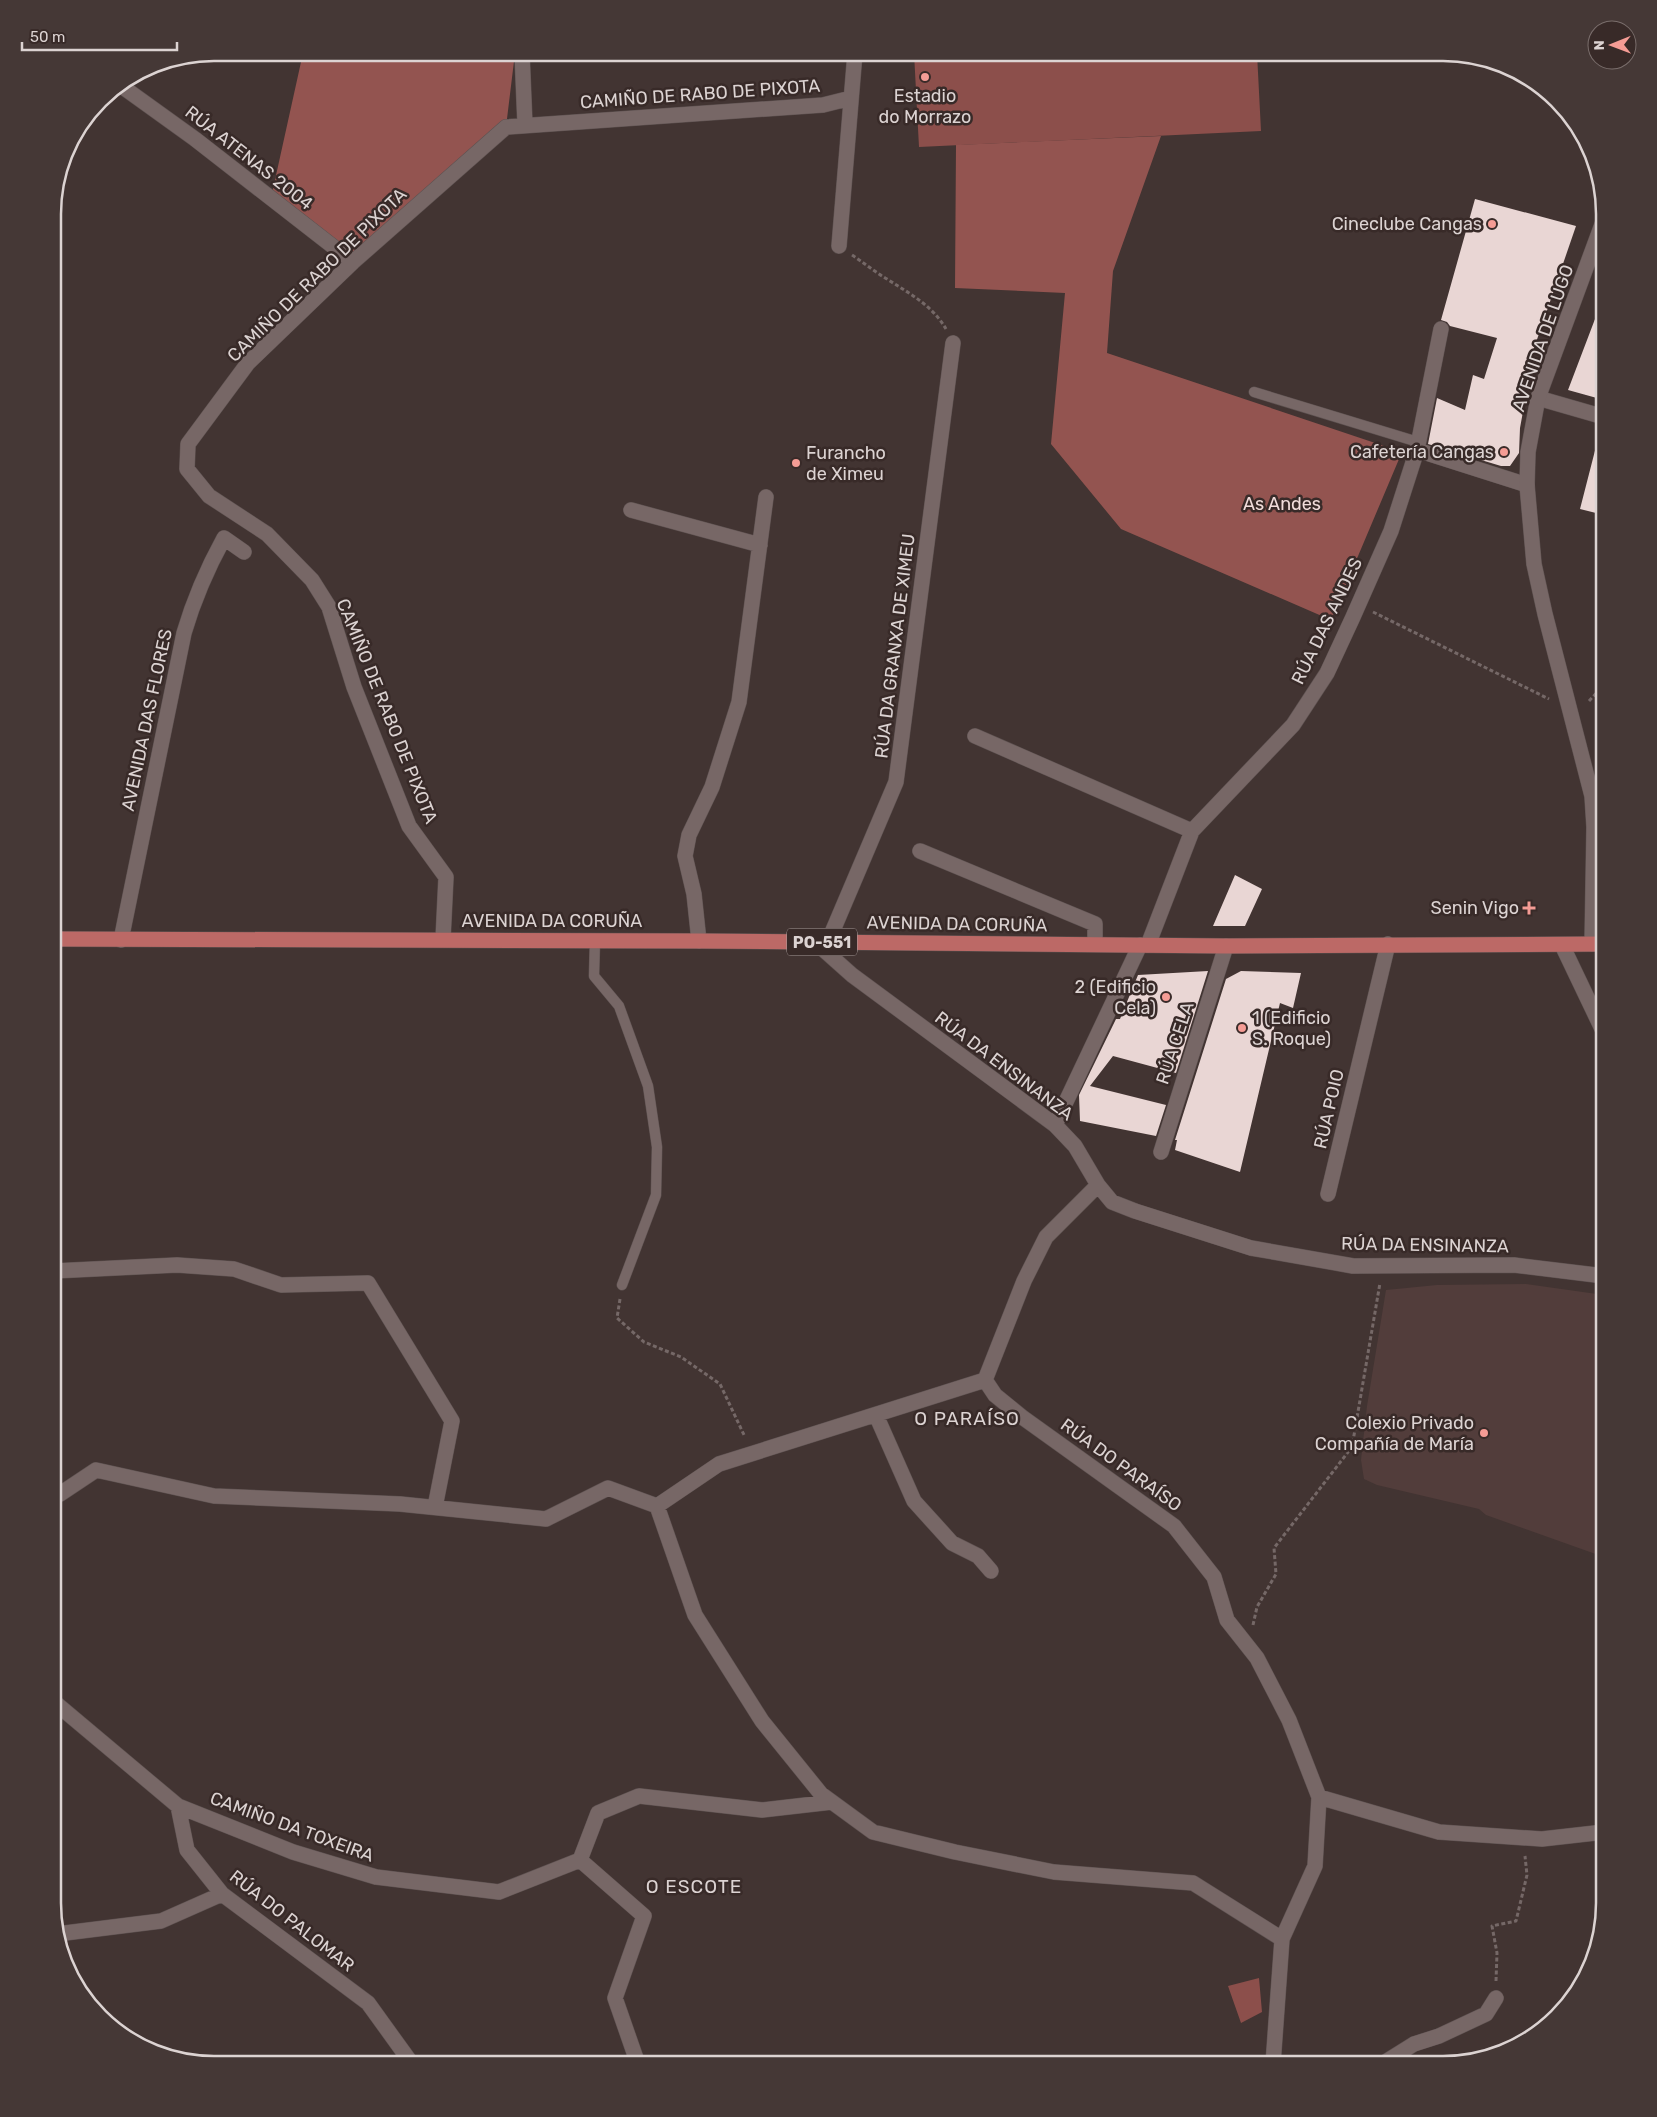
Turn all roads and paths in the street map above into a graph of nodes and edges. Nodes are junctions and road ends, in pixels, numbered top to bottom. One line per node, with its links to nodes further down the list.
1 (522, 61): 5 (street)
2 (855, 62): 4 (street)
3 (126, 90): 8 (street, RÚA ATENAS 2004)
4 (851, 98): 5 (street, CAMIÑO DE RABO DE PIXOTA); 7 (street)
5 (525, 125): 8 (street, CAMIÑO DE RABO DE PIXOTA)
6 (1596, 241): 12 (street, AVENIDA DE LUGO)
7 (839, 246): 10 (path)
8 (353, 262): 29 (street, CAMIÑO DE RABO DE PIXOTA)
9 (1441, 329): 14 (street, RÚA DAS ANDES)
10 (953, 343): 33 (street, RÚA DA GRANXA DE XIMEU)
11 (1254, 392): 14 (lane)
12 (1538, 398): 13 (street); 15 (street, AVENIDA DE LUGO)
13 (1596, 415)
14 (1418, 446): 15 (street); 20 (street, RÚA DAS ANDES)
15 (1527, 485): 23 (street, AVENIDA DE LUGO)
16 (766, 496): 18 (street)
17 (631, 510): 18 (street)
18 (760, 545): 32 (street)
19 (244, 552): 30 (street, AVENIDA DAS FLORES)
20 (1359, 605): 23 (path); 25 (street, RÚA DAS ANDES)
21 (1596, 694): 22 (path)
22 (1589, 702)
23 (1570, 709): 27 (street, AVENIDA DE LUGO)
24 (975, 736): 25 (street)
25 (1192, 831): 38 (street, RÚA DAS ANDES)
26 (920, 851): 34 (street)
27 (1596, 886)
28 (62, 939): 30 (main road, AVENIDA DA CORUÑA / PO-551)
29 (443, 939): 30 (main road, AVENIDA DA CORUÑA / PO-551); 31 (main road, AVENIDA DA CORUÑA / PO-551)
30 (121, 940)
31 (595, 940): 32 (main road, AVENIDA DA CORUÑA / PO-551); 48 (lane)
32 (699, 941): 33 (main road, AVENIDA DA CORUÑA / PO-551)
33 (821, 942): 34 (main road, AVENIDA DA CORUÑA / PO-551); 41 (street, RÚA DA ENSINANZA)
34 (1095, 944): 38 (main road, AVENIDA DA CORUÑA / PO-551)
35 (1388, 944): 36 (main road, AVENIDA DA CORUÑA / PO-551); 39 (main road, AVENIDA DA CORUÑA / PO-551); 44 (street, RÚA POIO)
36 (1562, 944): 37 (main road, AVENIDA DA CORUÑA / PO-551); 40 (street)
37 (1596, 944)
38 (1144, 945): 39 (main road, AVENIDA DA CORUÑA / PO-551); 41 (street, RÚA DAS ANDES)
39 (1226, 946): 42 (street, RÚA CELA)
40 (1596, 1016)
41 (1055, 1126): 43 (street, RÚA DA ENSINANZA)
42 (1161, 1152)
43 (1098, 1185): 45 (street, RÚA DA ENSINANZA); 49 (street)
44 (1328, 1194)
45 (1383, 1265): 47 (street, RÚA DA ENSINANZA); 56 (path)
46 (61, 1271): 54 (street)
47 (1596, 1275)
48 (622, 1286): 51 (path)
49 (985, 1380): 50 (street); 56 (street, RÚA DO PARAÍSO)
50 (876, 1415): 51 (street); 55 (street)
51 (753, 1454): 53 (street)
52 (61, 1493): 54 (street)
53 (657, 1506): 54 (street); 59 (street)
54 (435, 1507)
55 (991, 1571)
56 (1247, 1645): 58 (street, RÚA DO PARAÍSO)
57 (61, 1709): 60 (street)
58 (1319, 1797): 62 (street); 66 (street)
59 (832, 1802): 63 (street); 66 (street)
60 (178, 1806): 63 (street, CAMIÑO DA TOXEIRA); 64 (street, RÚA DO PALOMAR)
61 (1596, 1833): 62 (street)
62 (1523, 1838): 67 (path)
63 (580, 1860): 69 (street)
64 (222, 1894): 65 (street); 68 (street, RÚA DO PALOMAR)
65 (65, 1933)
66 (1282, 1939): 70 (street)
67 (1496, 1998): 71 (street)
68 (406, 2056)
69 (635, 2056)
70 (1274, 2056)
71 (1395, 2056)

